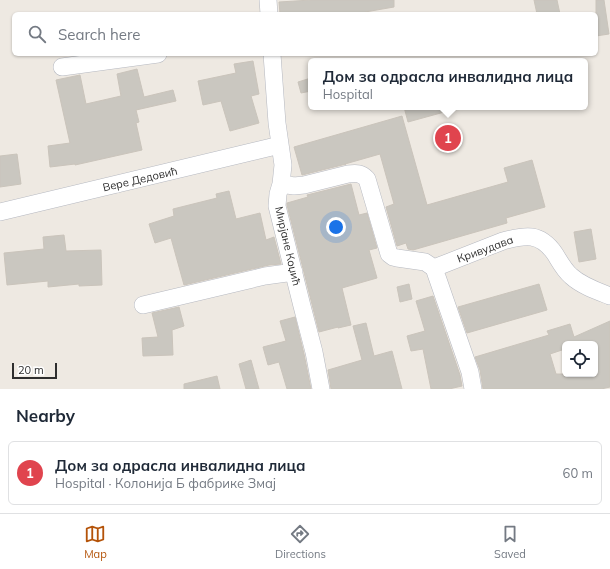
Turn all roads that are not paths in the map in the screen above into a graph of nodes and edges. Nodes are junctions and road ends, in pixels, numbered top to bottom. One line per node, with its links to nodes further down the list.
1 (268, 0): 2 (street)
2 (269, 12)
3 (143, 56): 5 (street)
4 (272, 56): 6 (street, Мирјане Коџић)
5 (62, 67)
6 (280, 145): 7 (street, Мирјане Коџић); 8 (street, Вере Дедовић)
7 (281, 184): 9 (street); 10 (street, Мирјане Коџић)
8 (0, 212)
9 (434, 268): 11 (street, Кривудава); 14 (street)
10 (294, 272): 12 (street); 13 (street, Мирјане Коџић)
11 (610, 296)
12 (143, 305)
13 (321, 389)
14 (473, 389)

